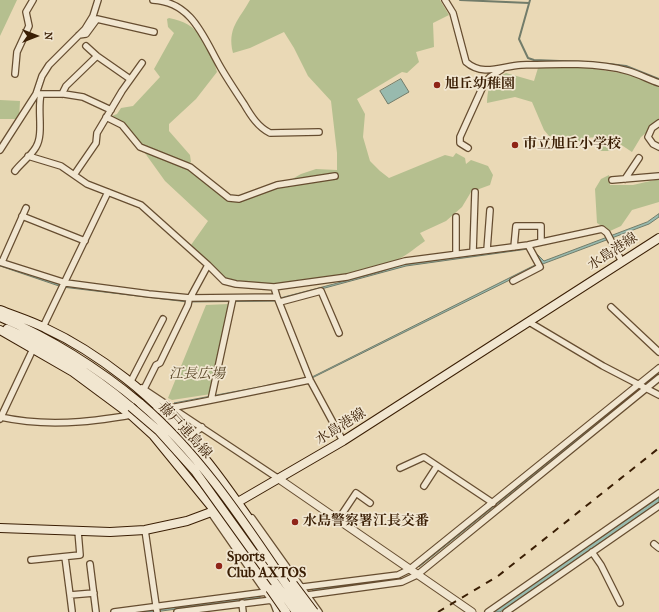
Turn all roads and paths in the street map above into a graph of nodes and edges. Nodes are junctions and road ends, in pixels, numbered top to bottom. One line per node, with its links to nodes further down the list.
1 (32, 0): 11 (street)
2 (98, 0): 6 (street)
3 (153, 0): 19 (street)
4 (445, 0): 10 (street)
5 (154, 32): 6 (street)
6 (79, 35): 14 (street)
7 (86, 46): 8 (street)
8 (96, 56): 12 (street); 15 (street)
9 (142, 63): 12 (street)
10 (503, 69): 13 (street); 21 (street)
11 (15, 74)
12 (130, 79): 16 (street)
13 (659, 83)
14 (39, 94): 15 (street); 22 (street); 23 (street)
15 (62, 94): 16 (street)
16 (110, 110): 17 (street)
17 (106, 116): 26 (street); 27 (street)
18 (659, 123): 20 (street)
19 (319, 132)
20 (659, 147)
21 (468, 148)
22 (0, 150)
23 (28, 156): 25 (street); 26 (street)
24 (639, 158): 29 (street)
25 (15, 171)
26 (74, 175): 31 (street)
27 (335, 176)
28 (659, 176): 29 (street)
29 (625, 179): 30 (street)
30 (612, 180)
31 (108, 192): 38 (street); 47 (street)
32 (475, 192): 43 (street)
33 (26, 208): 35 (street)
34 (490, 210): 42 (street)
35 (22, 216): 38 (street); 45 (street)
36 (456, 217): 44 (street)
37 (659, 238): 46 (main road, 水島港線)
38 (85, 241): 49 (street)
39 (541, 242): 40 (street); 41 (street); 46 (street)
40 (514, 247): 41 (street); 42 (street)
41 (530, 248): 48 (street)
42 (487, 250): 43 (street)
43 (472, 252): 44 (street)
44 (456, 254): 50 (street)
45 (1, 262): 49 (street)
46 (622, 262): 58 (main road, 水島港線)
47 (208, 266): 50 (street); 52 (street)
48 (513, 281)
49 (66, 283): 52 (street); 60 (street)
50 (274, 287): 51 (street)
51 (278, 299): 53 (street); 62 (street); 67 (street)
52 (189, 300): 53 (street); 70 (street)
53 (233, 300): 73 (street)
54 (611, 307): 64 (street)
55 (0, 310): 60 (main road)
56 (0, 317): 120 (main road, 藤戸連島線, bridge)
57 (163, 319): 68 (street)
58 (529, 322): 69 (street); 80 (main road, 水島港線)
59 (0, 326): 76 (main road, 藤戸連島線)
60 (43, 327): 68 (main road)
61 (0, 330): 63 (main road)
62 (339, 333)
63 (33, 349): 76 (main road); 77 (street)
64 (659, 352)
65 (659, 368): 69 (street)
66 (659, 378): 71 (street)
67 (310, 379): 73 (street); 80 (street)
68 (128, 380): 70 (street); 75 (main road)
69 (639, 385): 71 (street); 88 (street)
70 (144, 389): 74 (street)
71 (647, 389): 72 (street); 102 (street)
72 (659, 395)
73 (212, 399): 74 (street)
74 (173, 408): 75 (street); 78 (street)
75 (160, 410): 76 (street); 79 (main road)
76 (131, 411): 77 (street); 90 (main road); 119 (main road, 藤戸連島線, bridge)
77 (1, 417)
78 (202, 426): 79 (street); 83 (street)
79 (188, 439): 86 (main road)
80 (343, 441): 83 (main road, 水島港線)
81 (437, 466): 82 (street); 84 (street); 88 (street)
82 (400, 468)
83 (279, 479): 86 (main road, 水島港線); 92 (street)
84 (424, 486)
85 (659, 493): 91 (street)
86 (238, 502): 90 (main road, 水島港線); 103 (street); 121 (main road, bridge)
87 (370, 503): 92 (street)
88 (492, 503): 101 (street)
89 (659, 506): 93 (street)
90 (213, 512): 95 (main road, 水島港線); 104 (main road)
91 (624, 518): 93 (street); 124 (street)
92 (338, 520): 101 (street)
93 (629, 525): 97 (street)
94 (0, 528): 96 (main road, 水島港線)
95 (145, 530): 96 (main road, 水島港線); 111 (street)
96 (78, 531): 98 (street)
97 (592, 552): 109 (street); 125 (street)
98 (65, 556): 99 (street); 106 (street)
99 (32, 560)
100 (90, 564): 105 (street)
101 (410, 570): 102 (street); 103 (street)
102 (417, 575): 107 (street); 123 (street)
103 (302, 588): 104 (street); 107 (street)
104 (268, 591): 108 (street); 111 (street); 118 (main road, bridge)
105 (94, 592): 106 (street); 113 (street)
106 (70, 595): 112 (street)
107 (307, 595): 108 (street); 122 (street)
108 (271, 600): 110 (street); 117 (street)
109 (620, 603)
110 (242, 604): 115 (street); 116 (street)
111 (157, 609): 114 (street)
112 (72, 611)
113 (96, 612)
114 (114, 612)
115 (177, 612)
116 (243, 612)
117 (276, 612)
118 (286, 612)
119 (296, 612)
120 (305, 612)
121 (314, 612)
122 (319, 612)
123 (472, 612)
124 (488, 612)
125 (506, 612)

